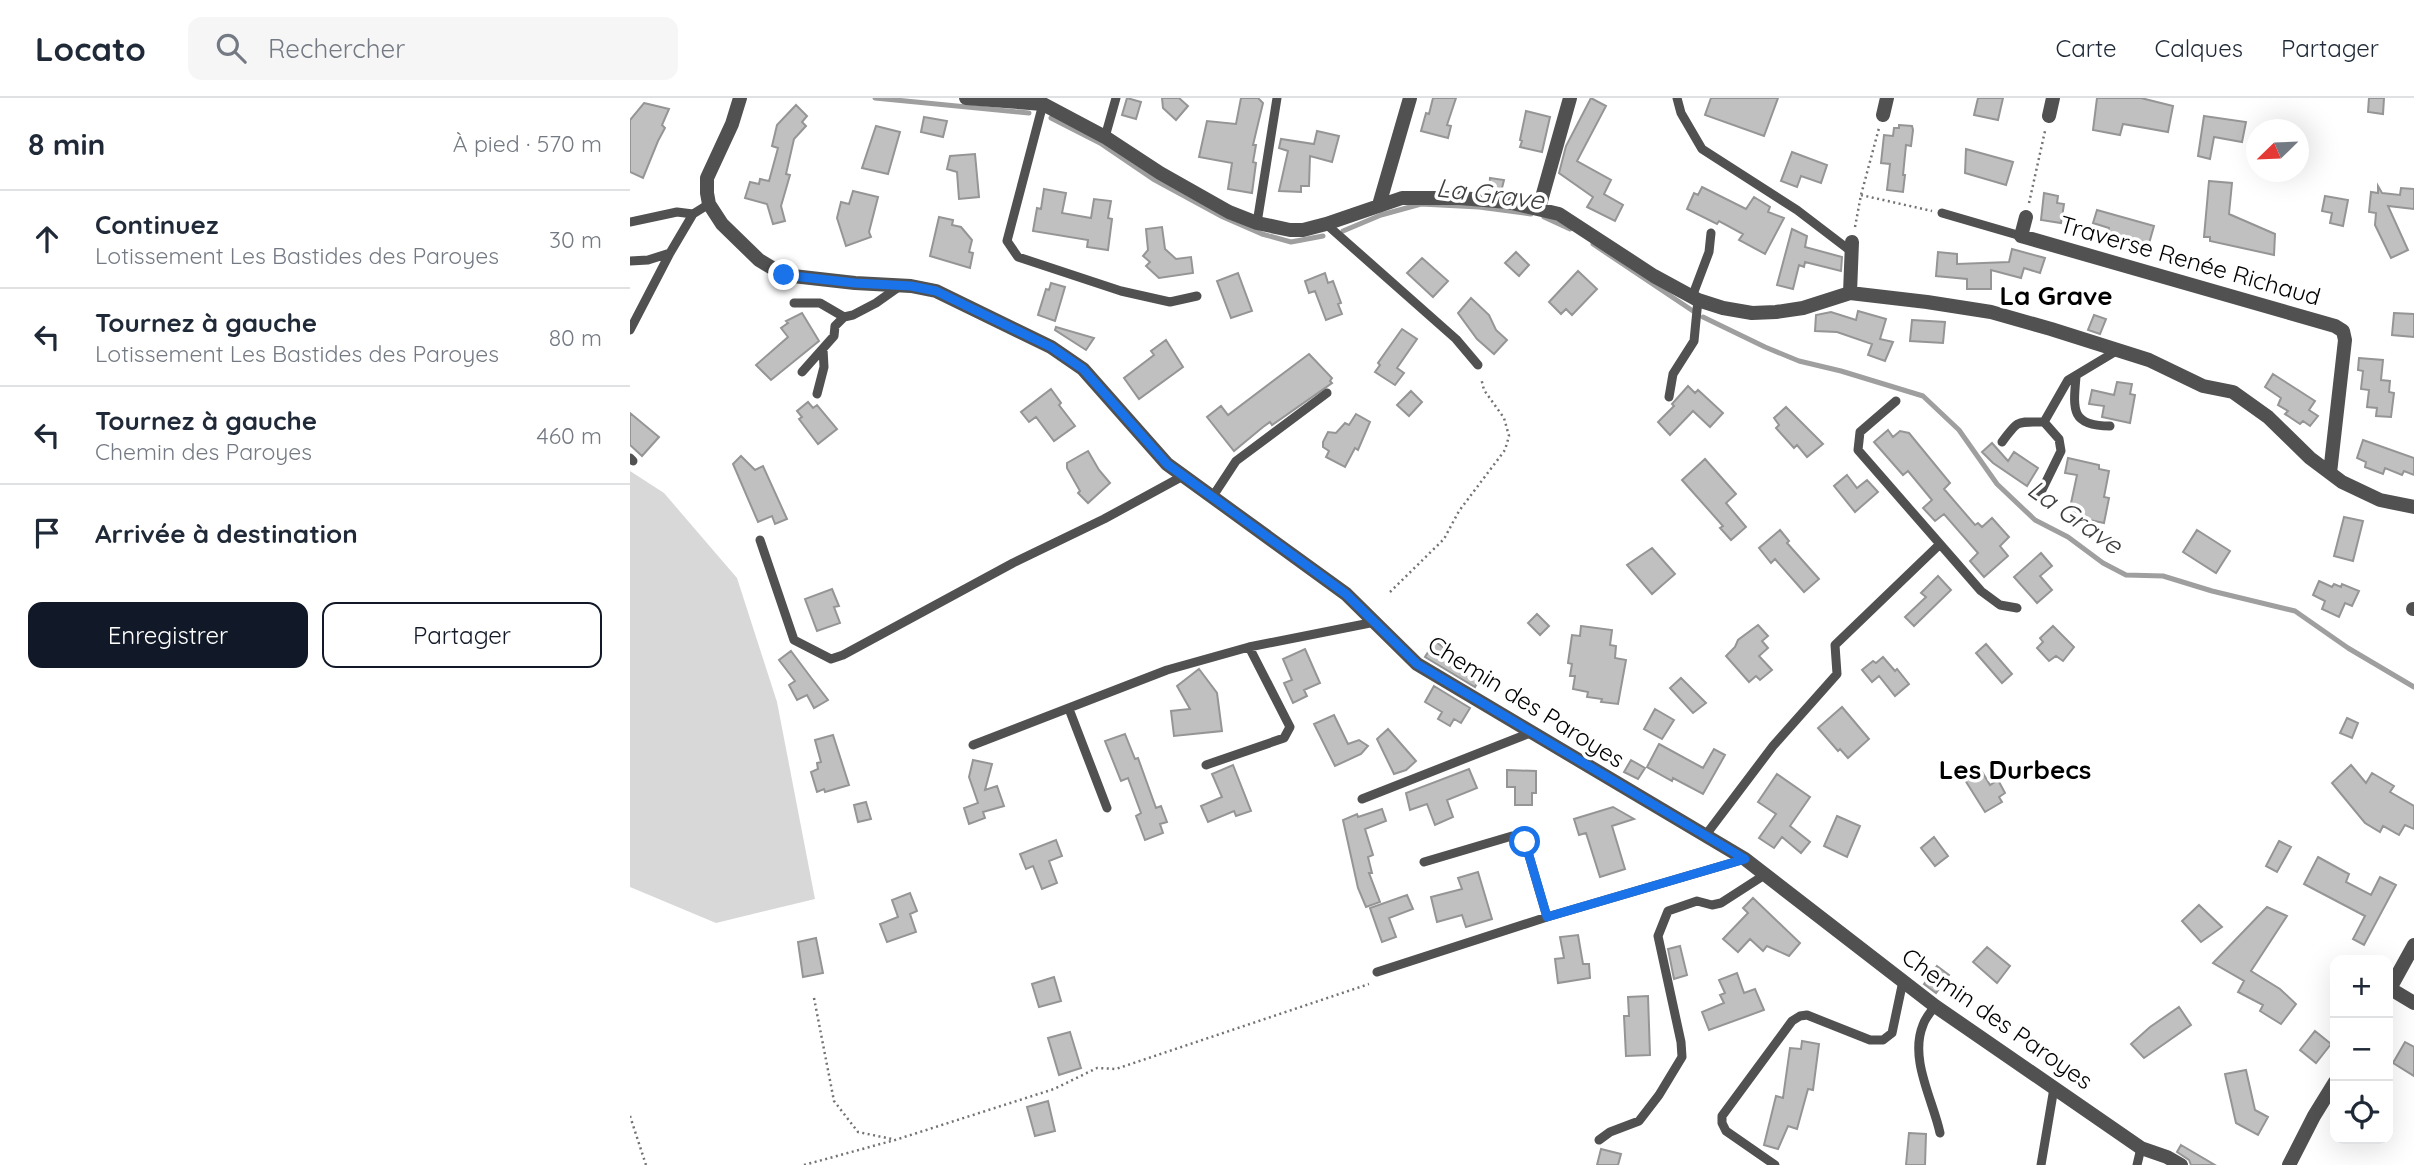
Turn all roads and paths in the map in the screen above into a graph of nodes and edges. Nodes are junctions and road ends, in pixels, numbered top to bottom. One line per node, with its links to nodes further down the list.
1 (740, 98): 15 (street)
2 (965, 98): 10 (street)
3 (1116, 98): 13 (lane)
4 (1277, 98): 22 (lane)
5 (1410, 98): 16 (street)
6 (1570, 98): 17 (street)
7 (1677, 98): 26 (lane)
8 (1886, 98): 11 (street)
9 (2053, 98): 12 (street)
10 (1043, 104): 13 (street); 31 (lane)
11 (1883, 115): 14 (path)
12 (2049, 116): 20 (path, Traverse Renée Richaud)
13 (1105, 137): 22 (street)
14 (1861, 195): 18 (path); 26 (path)
15 (709, 204): 19 (lane); 29 (street, Chemin des Paroyes)
16 (1379, 205): 17 (street); 23 (street)
17 (1539, 208): 32 (street)
18 (1942, 213): 25 (lane)
19 (693, 214): 21 (lane); 27 (lane)
20 (2026, 217): 25 (street, Traverse Renée Richaud)
21 (630, 222)
22 (1257, 223): 23 (street)
23 (1326, 225): 38 (lane)
24 (1711, 233): 32 (lane)
25 (2021, 236): 48 (street, Traverse Renée Richaud)
26 (1852, 247): 30 (street)
27 (670, 253): 28 (lane); 35 (lane)
28 (630, 261)
29 (900, 286): 34 (lane); 49 (street, Chemin des Paroyes)
30 (1850, 293): 32 (street); 37 (street)
31 (1197, 296)
32 (1695, 299): 43 (lane)
33 (794, 303): 34 (lane)
34 (844, 317): 36 (lane)
35 (630, 330)
36 (823, 349): 39 (lane); 42 (lane)
37 (2118, 350): 40 (lane); 48 (street)
38 (1478, 365): 55 (path)
39 (802, 372)
40 (2076, 377): 45 (lane); 46 (lane)
41 (1327, 393): 51 (lane)
42 (817, 394)
43 (1669, 397)
44 (1896, 401): 54 (lane)
45 (2044, 422): 47 (lane); 50 (lane)
46 (2110, 426)
47 (2002, 442)
48 (2330, 473): 52 (street)
49 (1183, 476): 51 (street, Chemin des Paroyes); 53 (lane)
50 (2040, 494)
51 (1213, 496): 57 (street, Chemin des Paroyes)
52 (2414, 508)
53 (760, 540)
54 (1940, 544): 56 (lane); 65 (lane)
55 (1390, 592)
56 (2017, 608)
57 (1375, 622): 58 (lane); 60 (street, Chemin des Paroyes)
58 (1249, 648): 59 (lane); 62 (lane)
59 (1069, 709): 61 (lane); 64 (lane)
60 (1530, 733): 63 (lane); 65 (street, Chemin des Paroyes)
61 (973, 746)
62 (1206, 765)
63 (1362, 799)
64 (1107, 808)
65 (1705, 836): 66 (street, Chemin des Paroyes)
66 (1745, 859): 68 (street, Chemin des Paroyes); 69 (lane)
67 (1424, 862): 69 (lane)
68 (1766, 874): 72 (street, Chemin des Paroyes); 83 (lane)
69 (1547, 917): 71 (lane)
70 (2414, 945): 73 (street)
71 (1377, 972): 82 (path)
72 (1903, 981): 77 (street, Chemin des Paroyes); 87 (lane)
73 (2393, 981)
74 (2393, 992): 76 (street)
75 (814, 998): 82 (path)
76 (2414, 1003)
77 (1935, 1006): 78 (street, Chemin des Paroyes); 81 (lane)
78 (2054, 1088): 84 (street, Chemin des Paroyes); 88 (lane)
79 (2330, 1090): 91 (street)
80 (630, 1116): 85 (path)
81 (1940, 1133)
82 (895, 1140): 86 (path)
83 (1599, 1140)
84 (2141, 1148): 89 (lane); 90 (street, Chemin des Paroyes)
85 (646, 1165)
86 (804, 1165)
87 (1774, 1165)
88 (2041, 1165)
89 (2137, 1165)
90 (2182, 1165)
91 (2289, 1165)

